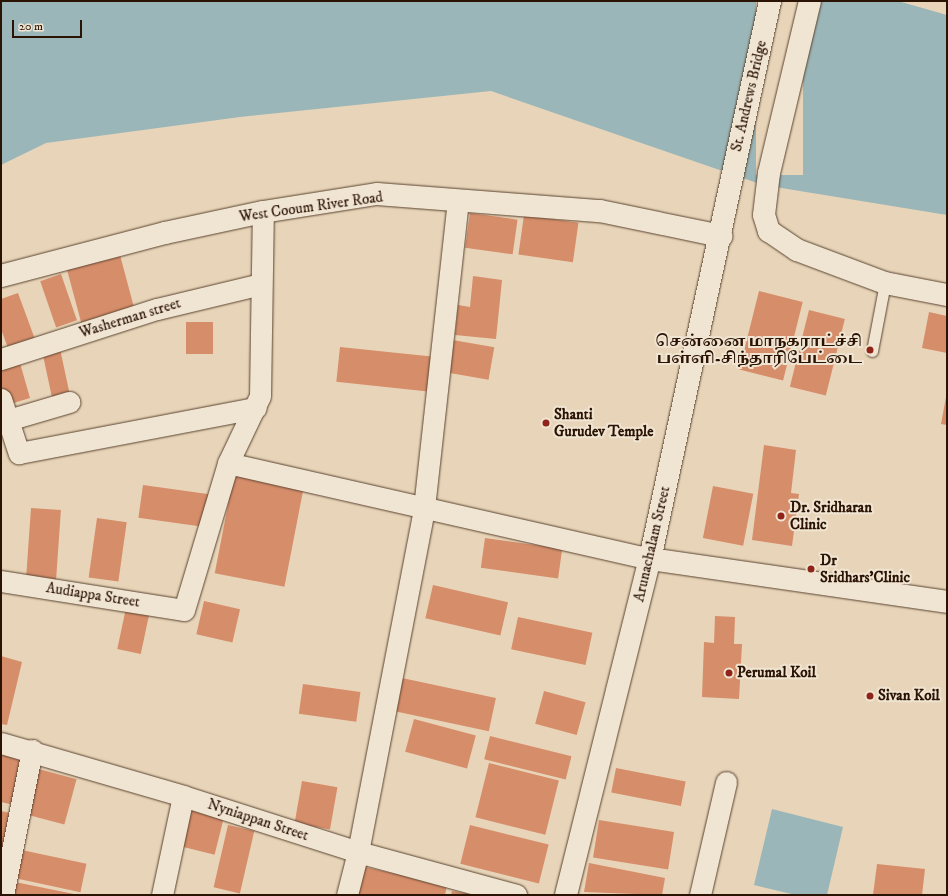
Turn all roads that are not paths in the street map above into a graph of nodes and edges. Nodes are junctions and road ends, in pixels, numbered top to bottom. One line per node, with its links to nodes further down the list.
1 (770, 1): 3 (main road, St. Andrews Bridge)
2 (810, 1): 8 (main road)
3 (728, 192): 6 (main road, Arunachalam Street)
4 (458, 201): 5 (main road, West Cooum River Road); 6 (main road, West Cooum River Road); 18 (street)
5 (263, 212): 7 (main road, West Cooum River Road); 9 (street)
6 (721, 236): 19 (main road, Arunachalam Street)
7 (1, 276)
8 (885, 283): 10 (main road); 11 (lane)
9 (261, 284): 12 (street, Washerman street); 15 (street)
10 (947, 295)
11 (872, 351)
12 (1, 358)
13 (1, 399): 16 (street)
14 (69, 402): 16 (street)
15 (256, 408): 16 (street); 17 (street)
16 (8, 420)
17 (228, 463): 18 (street); 20 (street, Audiappa Street)
18 (424, 508): 19 (street); 26 (street)
19 (650, 559): 21 (main road); 31 (main road, Arunachalam Street)
20 (1, 580)
21 (947, 602)
22 (1, 743): 23 (street, Nyniappan Street)
23 (32, 750): 25 (street, Nyniappan Street); 27 (street)
24 (726, 782): 32 (street)
25 (182, 796): 26 (street, Nyniappan Street); 28 (street)
26 (358, 852): 29 (street); 30 (street, Nyniappan Street)
27 (3, 895)
28 (162, 895)
29 (347, 895)
30 (516, 895)
31 (566, 895)
32 (700, 895)

